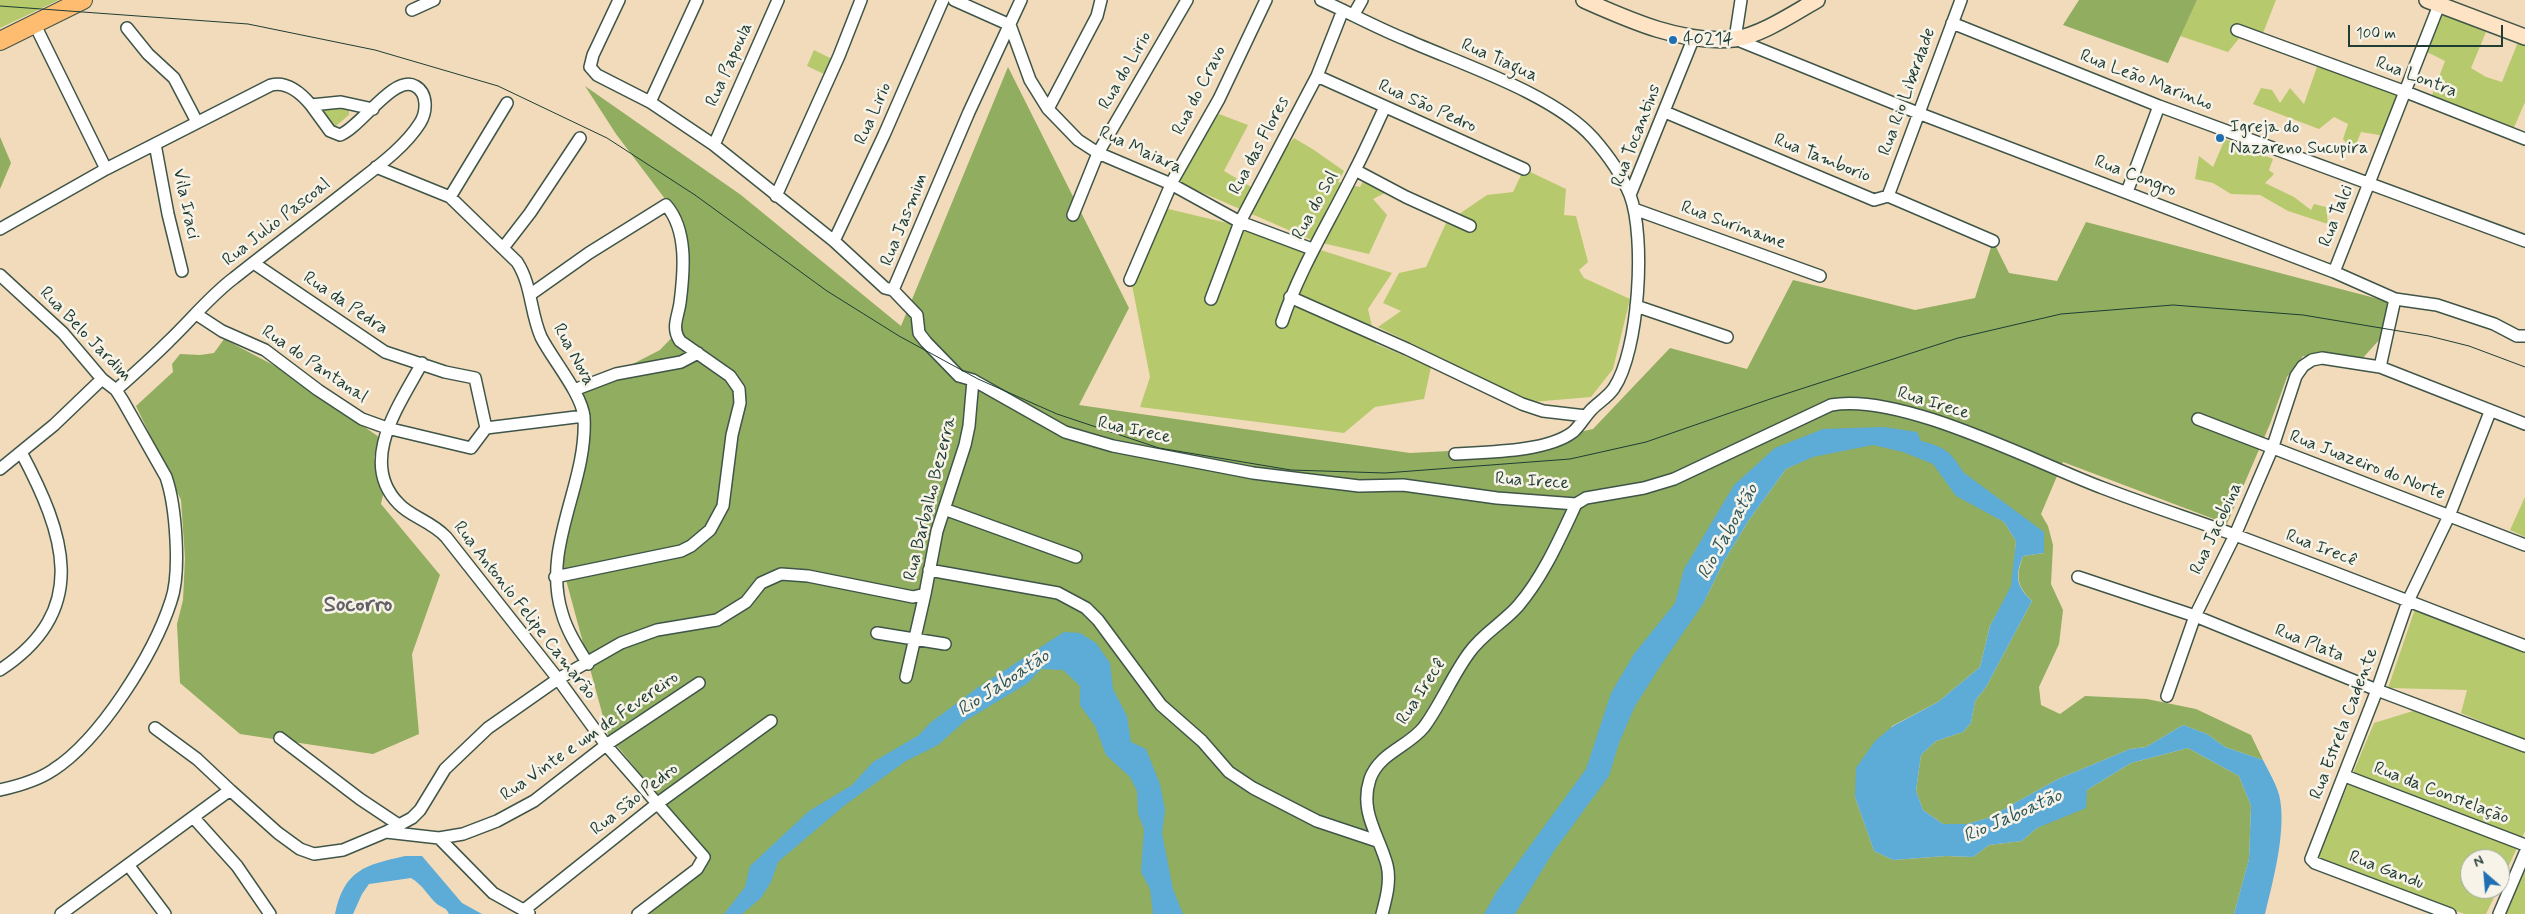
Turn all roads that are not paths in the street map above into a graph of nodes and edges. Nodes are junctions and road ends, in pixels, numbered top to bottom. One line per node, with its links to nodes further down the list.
1 (83, 0): 24 (main road)
2 (434, 0): 20 (street)
3 (619, 0): 34 (street, Rua Jasmim)
4 (697, 0): 34 (street)
5 (778, 0): 47 (street, Rua Papoula)
6 (862, 0): 57 (street)
7 (942, 0): 65 (street, Rua Lirio)
8 (954, 0): 25 (street)
9 (1021, 0): 25 (street, Rua Jasmim)
10 (1101, 0): 40 (street)
11 (1187, 0): 48 (street, Rua do Lirio)
12 (1266, 0): 54 (street, Rua do Cravo)
13 (1321, 0): 21 (street, Rua Tiagua)
14 (1362, 0): 22 (street)
15 (1584, 0): 28 (main road)
16 (1741, 0): 30 (street)
17 (1816, 0): 30 (main road)
18 (1961, 0): 23 (street, Rua Rio Liberdade)
19 (2433, 3): 29 (main road); 33 (street, Rua Talci)
20 (412, 10)
21 (1343, 10): 22 (street, Rua Tiagua); 32 (street, Rua das Flores)
22 (1354, 14): 56 (street, Rua Tiagua)
23 (1952, 23): 37 (street, Rua Leão Marinho); 42 (street, Rua Rio Liberdade)
24 (35, 25): 31 (main road); 50 (street)
25 (1010, 25): 40 (street, Rua Maiara); 76 (street, Rua Jasmim)
26 (127, 28): 43 (street)
27 (2237, 30): 33 (street, Rua Lontra)
28 (1694, 37): 30 (main road); 41 (street, Rua Tocantins)
29 (2525, 37)
30 (1735, 39): 42 (street, Rua Congro)
31 (0, 41)
32 (1317, 76): 38 (street, Rua São Pedro); 62 (street, Rua das Flores)
33 (2406, 92): 45 (street, Rua Lontra); 53 (street, Rua Talci)
34 (650, 102): 47 (street, Rua Jasmim)
35 (507, 103): 59 (street)
36 (311, 105): 39 (street); 39 (street); 43 (street)
37 (2159, 106): 53 (street, Rua Leão Marinho); 55 (street)
38 (1385, 107): 51 (street, Rua do Sol); 52 (street, Rua São Pedro)
39 (373, 109): 49 (street, Rua Julio Pascoal)
40 (1048, 109): 48 (street, Rua Maiara)
41 (1665, 112): 56 (street, Rua Tocantins); 58 (street, Rua Tamborio)
42 (1918, 113): 55 (street, Rua Congro); 58 (street, Rua Rio Liberdade)
43 (197, 122): 46 (street)
44 (580, 138): 68 (street)
45 (2525, 139)
46 (155, 144): 50 (street); 71 (street, Vila Iraci)
47 (714, 145): 57 (street, Rua Jasmim)
48 (1098, 153): 54 (street, Rua Maiara); 61 (street, Rua do Lirio)
49 (376, 167): 59 (street, Rua Nova); 70 (street, Rua Julio Pascoal)
50 (106, 169): 64 (street)
51 (1355, 170): 63 (street); 69 (street, Rua do Sol)
52 (1524, 170)
53 (2368, 182): 67 (street, Rua Leão Marinho); 72 (street, Rua Talci)
54 (1171, 184): 62 (street, Rua Maiara); 75 (street, Rua do Cravo)
55 (2127, 192): 72 (street, Rua Congro)
56 (1630, 195): 60 (street, Rua Tocantins)
57 (776, 196): 65 (street, Rua Jasmim)
58 (1888, 196): 66 (street, Rua Tamborio)
59 (450, 197): 68 (street, Rua Nova)
60 (1634, 209): 74 (street, Rua Suriname); 81 (street, Rua Tocantins)
61 (1073, 215)
62 (1240, 222): 69 (street, Rua Maiara); 79 (street, Rua das Flores)
63 (1470, 226)
64 (0, 229)
65 (834, 241): 76 (street, Rua Jasmim)
66 (1993, 241)
67 (2525, 241)
68 (503, 248): 77 (street, Rua Nova)
69 (1312, 249): 78 (street, Rua do Sol)
70 (255, 264): 82 (street, Rua Julio Pascoal); 87 (street, Rua da Pedra)
71 (182, 271)
72 (2334, 272): 80 (street, Rua Congro)
73 (0, 275): 89 (street, Rua Belo Jardim)
74 (1820, 276)
75 (1130, 280)
76 (893, 290): 90 (street, Rua Irece)
77 (531, 294): 86 (street); 92 (street, Rua Nova)
78 (1290, 298): 83 (street, Rua do Sol); 95 (street)
79 (1211, 299)
80 (2395, 299): 84 (street, Rua Congro); 88 (street)
81 (1636, 306): 85 (street); 95 (street, Rua Tocantins)
82 (196, 314): 91 (street, Rua Julio Pascoal); 98 (street, Rua do Pantanal)
83 (1282, 322)
84 (2525, 336)
85 (1728, 337)
86 (698, 353): 92 (street); 112 (street)
87 (422, 363): 98 (street); 99 (street, Rua da Pedra)
88 (2380, 367): 93 (street); 100 (street, Rua Jacobina)
89 (102, 379): 91 (street, Rua Belo Jardim); 101 (street)
90 (973, 380): 105 (street, Rua Irece); 106 (street, Rua Barbalho Bezerra)
91 (116, 390): 134 (street, Rua Belo Jardim)
92 (574, 390): 94 (street, Rua Nova)
93 (2490, 412): 97 (street); 107 (street, Rua Estrela Cadente)
94 (584, 416): 99 (street); 112 (street, Rua Nova)
95 (1586, 416): 102 (street, Rua Tocantins)
96 (2198, 419): 100 (street, Rua Juazeiro do Norte)
97 (2525, 424)
98 (387, 428): 99 (street); 124 (street, Rua Antonio Felipe Camarão)
99 (486, 428)
100 (2272, 448): 107 (street, Rua Juazeiro do Norte); 108 (street, Rua Jacobina)
101 (21, 452): 103 (street); 122 (street)
102 (1455, 454)
103 (0, 469)
104 (2104, 488): 105 (street, Rua Irece); 108 (street, Rua Irecê)
105 (1576, 504): 141 (street, Rua Irecê)
106 (944, 509): 110 (street); 111 (street, Rua Barbalho Bezerra)
107 (2449, 516): 109 (street, Rua Juazeiro do Norte); 115 (street, Rua Estrela Cadente)
108 (2235, 535): 115 (street, Rua Irecê); 116 (street, Rua Jacobina)
109 (2525, 545)
110 (1076, 556)
111 (929, 570): 114 (street, Rua Barbalho Bezerra); 141 (street)
112 (555, 577): 121 (street, Rua Nova)
113 (2078, 577): 116 (street, Rua Plata)
114 (925, 594): 118 (street); 121 (street, Rua Barbalho Bezerra)
115 (2408, 601): 120 (street, Rua Irecê); 126 (street, Rua Estrela Cadente)
116 (2195, 616): 126 (street, Rua Plata); 127 (street, Rua Jacobina)
117 (877, 633): 118 (street)
118 (914, 637): 119 (street); 123 (street)
119 (945, 644)
120 (2525, 646)
121 (588, 664): 124 (street, Rua Barbalho Bezerra)
122 (0, 670)
123 (906, 677)
124 (558, 679): 131 (street, Rua Antonio Felipe Camarão); 138 (street, Rua Barbalho Bezerra)
125 (699, 683): 131 (street, Rua Vinte e um de Fevereiro)
126 (2377, 690): 132 (street, Rua Plata); 133 (street, Rua Estrela Cadente)
127 (2167, 696)
128 (771, 721): 136 (street, Rua São Pedro)
129 (156, 728): 135 (street, Rua Vinte e um de Fevereiro)
130 (280, 738): 138 (street)
131 (606, 745): 136 (street, Rua Antonio Felipe Camarão); 140 (street, Rua Vinte e um de Fevereiro)
132 (2525, 746)
133 (2345, 776): 142 (street, Rua da Constelação); 144 (street, Rua Estrela Cadente)
134 (0, 790)
135 (230, 790): 137 (street); 139 (street, Rua Vinte e um de Fevereiro)
136 (658, 803): 146 (street, Rua São Pedro); 150 (street, Rua Antonio Felipe Camarão)
137 (193, 817): 145 (street); 149 (street)
138 (399, 825): 139 (street, Rua Barbalho Bezerra)
139 (386, 832): 140 (street, Rua Vinte e um de Fevereiro)
140 (439, 838): 146 (street)
141 (1377, 841): 151 (street, Rua Irecê)
142 (2525, 844)
143 (2525, 853): 153 (street)
144 (2312, 859): 152 (street, Rua Gandu)
145 (129, 866): 147 (street); 148 (street)
146 (528, 912)
147 (65, 913)
148 (165, 914)
149 (270, 914)
150 (638, 914)
151 (1382, 914)
152 (2450, 914)
153 (2499, 914)

